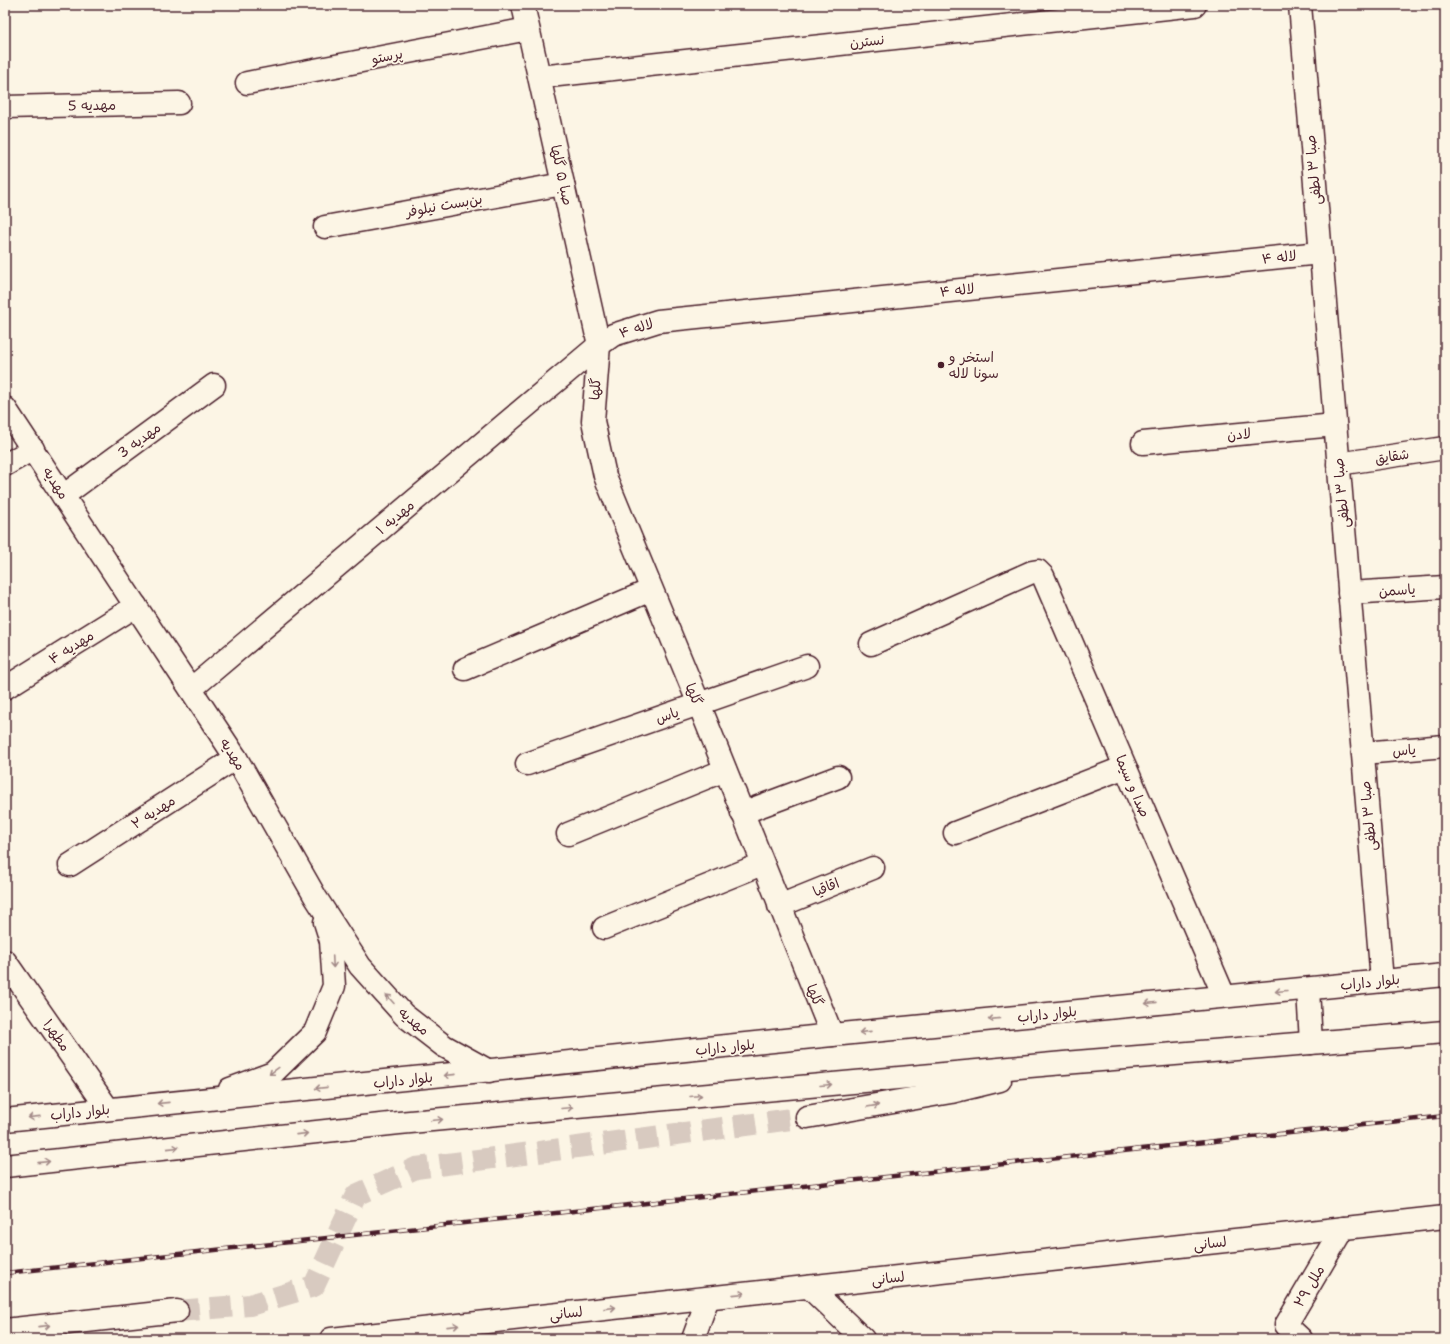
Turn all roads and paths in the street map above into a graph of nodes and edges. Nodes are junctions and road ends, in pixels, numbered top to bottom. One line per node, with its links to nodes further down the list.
1 (523, 5): 4 (street, صبا ۵ گلها)
2 (1195, 5): 5 (street, نسترن)
3 (1300, 5): 11 (street, صبا ۳ لطفی)
4 (528, 29): 5 (street, صبا ۵ گلها); 6 (street, پرستو)
5 (540, 77): 9 (street, صبا ۵ گلها)
6 (247, 83)
7 (179, 103): 8 (street, مهدیه 5)
8 (5, 107)
9 (564, 184): 10 (street, بن‌بست نیلوفر); 12 (street, صبا ۵ گلها)
10 (325, 226)
11 (1320, 253): 12 (street, لاله ۴); 15 (street, صبا ۳ لطفی)
12 (599, 345): 23 (street, گلها); 30 (street, مهدیه ۱)
13 (214, 385): 21 (street, مهدیه 3)
14 (5, 408): 18 (street, مهدیه)
15 (1335, 425): 16 (street, لادن); 19 (street, صبا ۳ لطفی)
16 (1143, 443)
17 (1445, 448): 19 (street, شقایق)
18 (33, 449): 20 (street); 21 (street, مهدیه)
19 (1338, 464): 24 (street, صبا ۳ لطفی)
20 (5, 465)
21 (63, 496): 25 (street, مهدیه)
22 (1445, 587): 24 (street, یاسمن)
23 (652, 590): 28 (street); 31 (street, گلها)
24 (1349, 593): 33 (street, صبا ۳ لطفی)
25 (136, 606): 29 (street, مهدیه ۴); 30 (street, مهدیه)
26 (871, 644): 36 (street, صدا و سیما)
27 (807, 666): 31 (street, یاس)
28 (465, 668)
29 (5, 688)
30 (191, 689): 34 (street, مهدیه)
31 (699, 704): 35 (street, یاس); 37 (street, گلها)
32 (1445, 746): 33 (street, یاس)
33 (1363, 753): 50 (street, صبا ۳ لطفی)
34 (236, 758): 43 (street, مهدیه ۲); 45 (street, مهدیه)
35 (527, 764)
36 (1125, 768): 40 (street); 52 (street, صدا و سیما)
37 (725, 770): 39 (street, گلها); 41 (street)
38 (838, 776): 39 (street)
39 (742, 813): 42 (street, گلها)
40 (955, 833)
41 (568, 834)
42 (762, 864): 46 (street, گلها); 47 (street)
43 (70, 866)
44 (873, 868): 46 (street, اقاقیا)
45 (316, 898): 57 (street, مهدیه, one-way to 45); 58 (street, one-way to 58)
46 (779, 906): 54 (street, گلها)
47 (604, 928)
48 (5, 961): 59 (street, مطهر۱)
49 (1445, 975): 50 (street, بلوار داراب)
50 (1382, 981): 51 (street, بلوار داراب)
51 (1308, 989): 52 (street, بلوار داراب, one-way to 52); 55 (street)
52 (1224, 996): 54 (street, بلوار داراب, one-way to 54)
53 (1445, 1032): 55 (street)
54 (832, 1035): 57 (street, بلوار داراب)
55 (1311, 1043): 56 (street)
56 (1064, 1063): 60 (street, one-way to 56); 62 (street, one-way to 56)
57 (489, 1071): 58 (street, بلوار داراب, one-way to 58)
58 (192, 1101): 59 (street, بلوار داراب, one-way to 59)
59 (108, 1109): 61 (street, بلوار داراب, one-way to 61)
60 (807, 1117)
61 (5, 1120)
62 (5, 1166)
63 (1445, 1217): 64 (street, لسانی)
64 (1343, 1228): 65 (street, لسانی); 73 (street, ملل ۲۹)
65 (809, 1287): 66 (street, لسانی, one-way to 65); 72 (street)
66 (708, 1298): 69 (street, لسانی, one-way to 66); 71 (street)
67 (177, 1311): 68 (street, one-way to 67)
68 (5, 1330)
69 (423, 1334): 70 (street, لسانی)
70 (331, 1339)
71 (693, 1339)
72 (863, 1339)
73 (1301, 1339)

